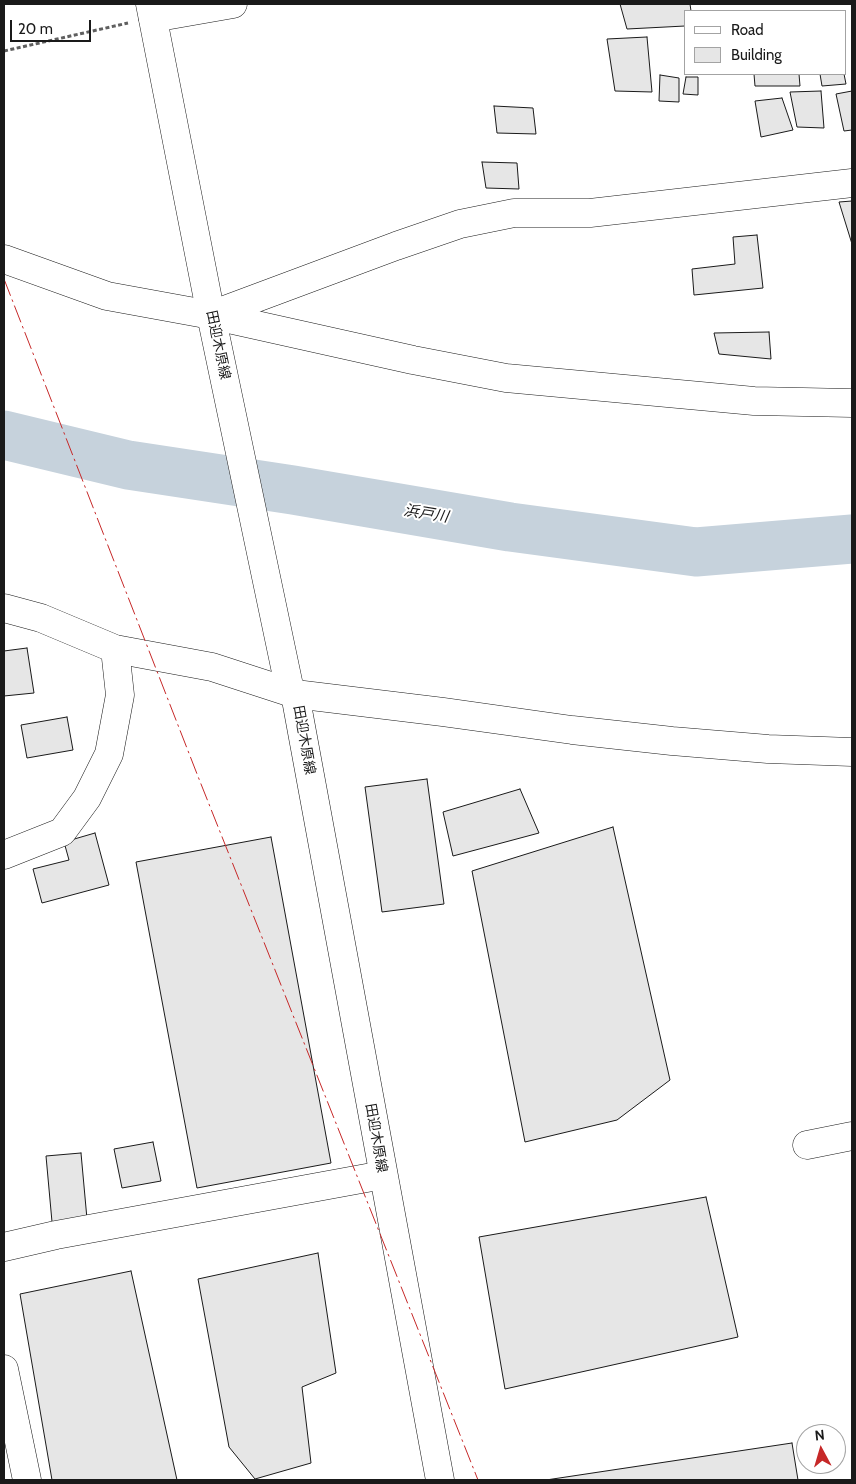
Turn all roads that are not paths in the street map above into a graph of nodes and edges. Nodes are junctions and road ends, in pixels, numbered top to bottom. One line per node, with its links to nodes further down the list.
1 (233, 4): 2 (street)
2 (151, 11): 5 (street, 田迎木原線)
3 (852, 183): 5 (street)
4 (4, 259): 5 (street)
5 (211, 315): 6 (street); 9 (street, 田迎木原線)
6 (852, 403)
7 (4, 608): 8 (street)
8 (115, 648): 9 (street); 11 (street)
9 (292, 690): 10 (street); 14 (street, 田迎木原線)
10 (852, 752)
11 (5, 851)
12 (852, 1136): 13 (street)
13 (807, 1145)
14 (383, 1174): 15 (street); 18 (street, 田迎木原線)
15 (4, 1246)
16 (4, 1369): 17 (street)
17 (27, 1480)
18 (440, 1480)

